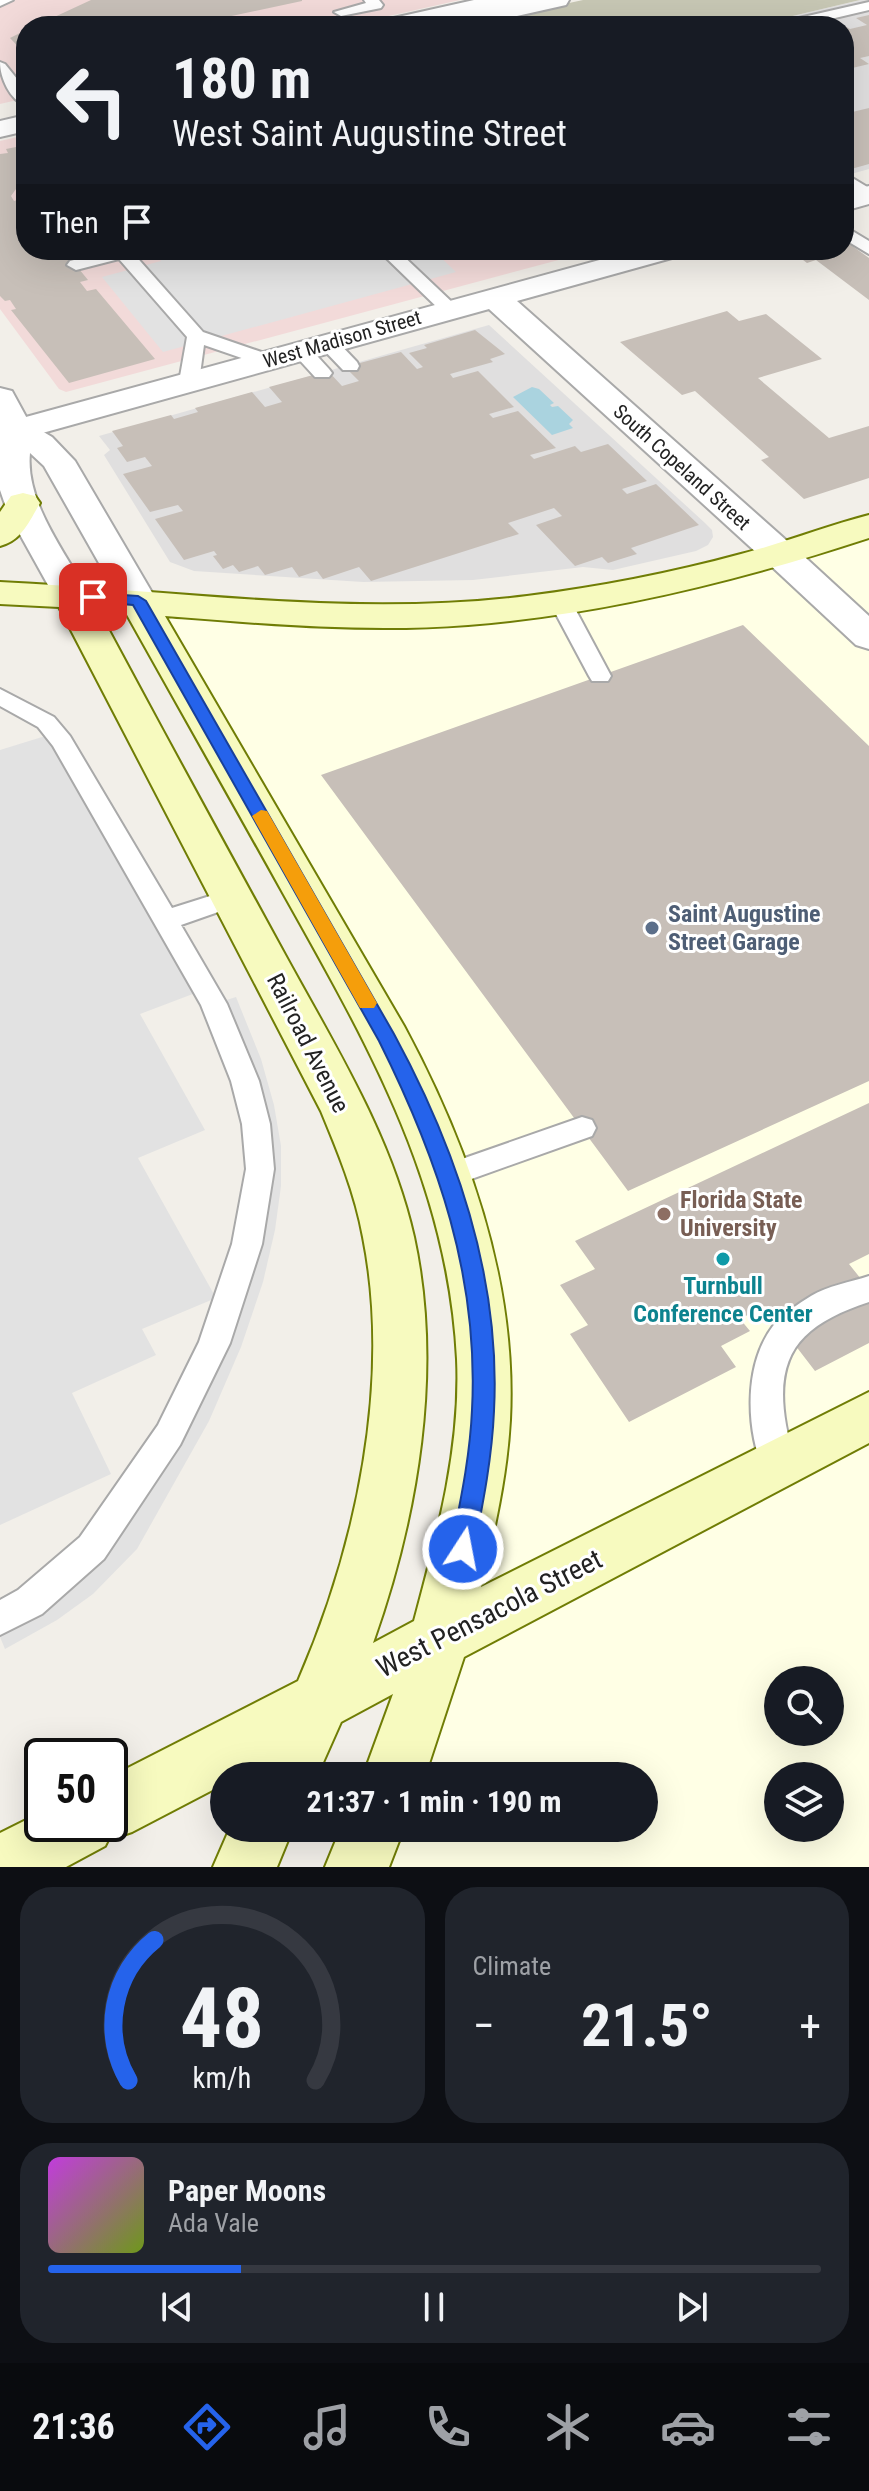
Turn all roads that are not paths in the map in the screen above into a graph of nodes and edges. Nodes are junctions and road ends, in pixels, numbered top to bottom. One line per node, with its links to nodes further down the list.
1 (6, 0): 4 (lane)
2 (371, 0): 7 (lane)
3 (557, 0): 9 (street)
4 (0, 2)
5 (491, 2): 8 (street)
6 (869, 6): 10 (lane)
7 (346, 16)
8 (432, 16)
9 (485, 16)
10 (826, 16)
11 (0, 67): 12 (lane)
12 (16, 90)
13 (95, 260): 17 (lane)
14 (132, 260): 20 (lane)
15 (398, 260): 19 (lane)
16 (614, 260): 18 (street, West Madison Street)
17 (76, 265)
18 (494, 297): 19 (street, West Madison Street); 30 (street, South Copeland Street)
19 (449, 309): 21 (street, West Madison Street)
20 (196, 336): 22 (lane); 24 (lane)
21 (317, 355): 22 (street, West Madison Street); 23 (lane)
22 (266, 360): 24 (street, West Madison Street)
23 (350, 366)
24 (189, 382): 26 (street, West Madison Street)
25 (0, 398): 26 (street, Railroad Avenue)
26 (16, 430): 27 (street, Railroad Avenue); 33 (street, Railroad Avenue)
27 (23, 503): 29 (main road); 32 (street, Railroad Avenue)
28 (869, 526): 30 (main road)
29 (0, 535)
30 (782, 556): 34 (main road); 35 (street, South Copeland Street)
31 (0, 593): 32 (main road)
32 (71, 595): 33 (main road); 38 (main road, Railroad Avenue)
33 (138, 601): 34 (main road); 41 (main road, Railroad Avenue)
34 (561, 603): 36 (lane)
35 (863, 623)
36 (600, 676)
37 (0, 696): 39 (lane)
38 (232, 898): 39 (lane); 47 (main road, Railroad Avenue)
39 (166, 920): 45 (lane)
40 (582, 1128): 41 (lane)
41 (449, 1175): 46 (main road, Railroad Avenue)
42 (869, 1289): 44 (lane)
43 (869, 1416): 44 (main road, West Pensacola Street)
44 (777, 1463): 46 (main road, West Pensacola Street)
45 (0, 1618)
46 (440, 1639): 47 (main road, West Pensacola Street); 49 (main road, Railroad Avenue)
47 (319, 1701): 48 (main road, Railroad Avenue); 50 (main road, West Pensacola Street)
48 (292, 1762)
49 (399, 1762)
50 (128, 1801)
51 (49, 1842): 54 (main road)
52 (256, 1842): 55 (main road)
53 (367, 1842): 56 (main road)
54 (1, 1867)
55 (245, 1867)
56 (357, 1867)

